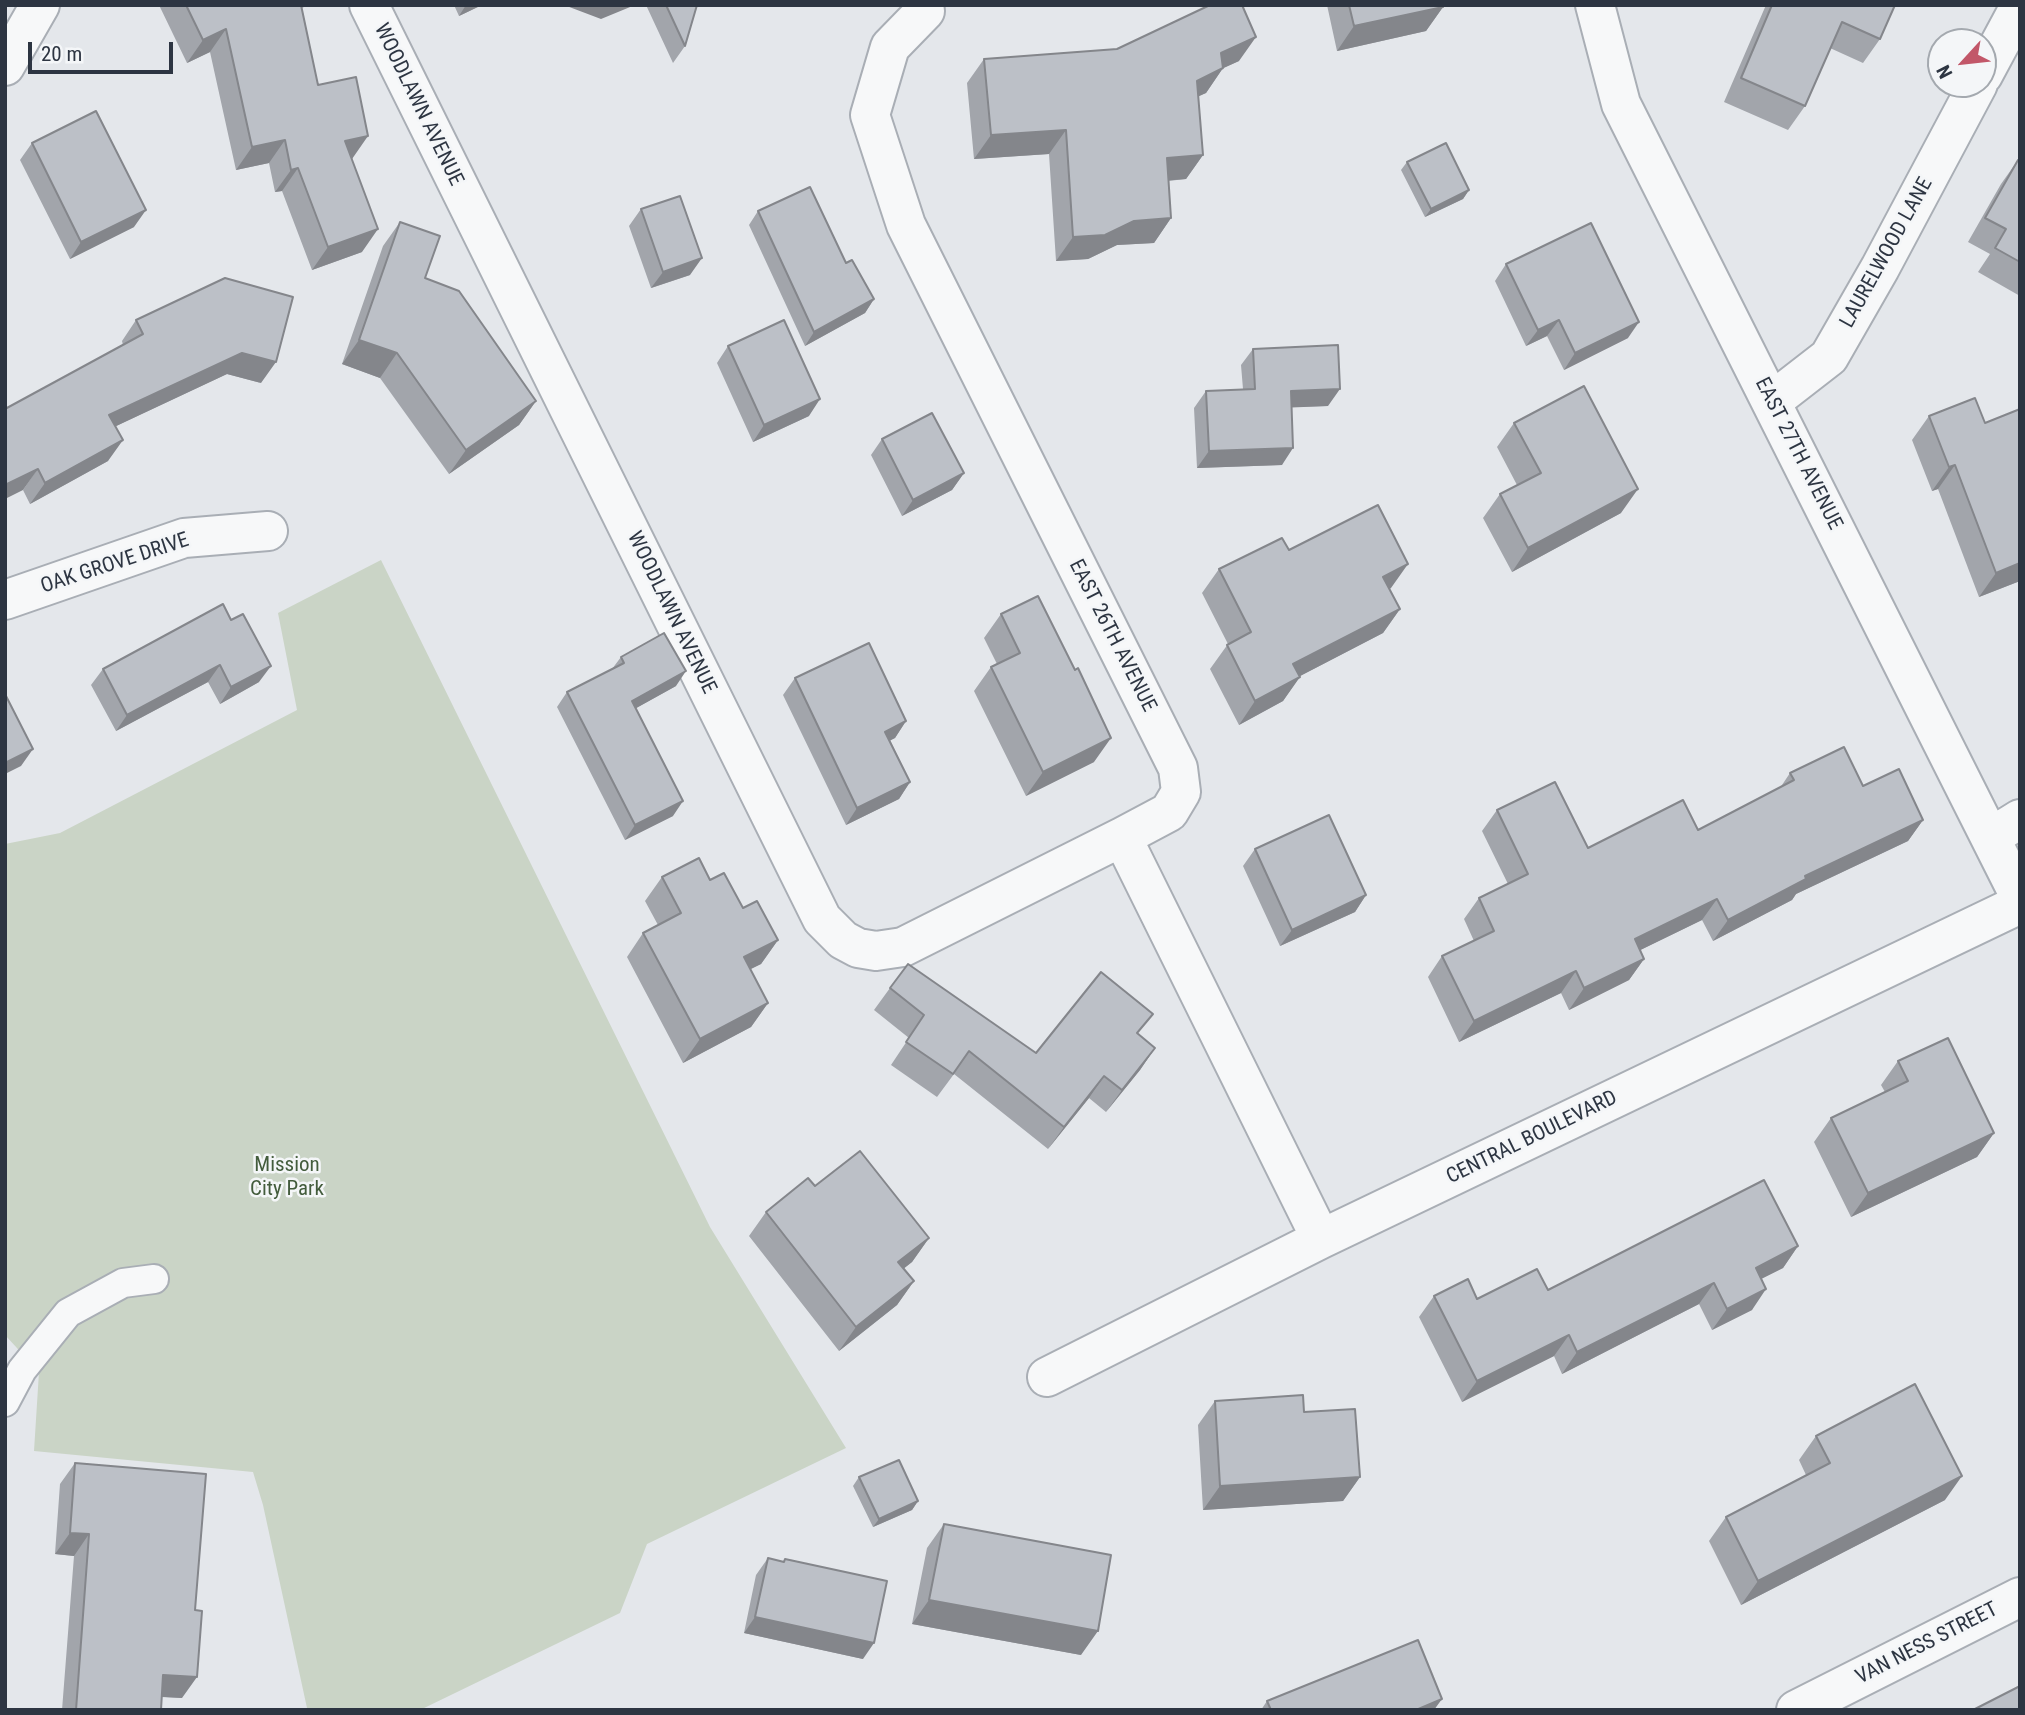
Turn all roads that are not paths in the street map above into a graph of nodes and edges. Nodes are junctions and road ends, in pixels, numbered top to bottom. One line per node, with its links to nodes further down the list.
1 (40, 5): 7 (street)
2 (369, 5): 13 (street, WOODLAWN AVENUE)
3 (1595, 5): 9 (street, EAST 27TH AVENUE)
4 (2020, 6): 6 (street)
5 (924, 7): 13 (street, EAST 26TH AVENUE)
6 (1997, 49)
7 (5, 66)
8 (1971, 98): 9 (street, LAURELWOOD LANE)
9 (1771, 402): 12 (street, EAST 27TH AVENUE)
10 (268, 531): 11 (street, OAK GROVE DRIVE)
11 (5, 600)
12 (2005, 828): 14 (street, EAST 27TH AVENUE)
13 (1122, 836): 16 (street)
14 (2020, 897)
15 (2020, 904): 16 (street, CENTRAL BOULEVARD)
16 (1321, 1239): 18 (street, CENTRAL BOULEVARD)
17 (154, 1279): 19 (lane)
18 (1047, 1377)
19 (5, 1402)
20 (2020, 1597): 21 (street, VAN NESS STREET)
21 (1796, 1710)

